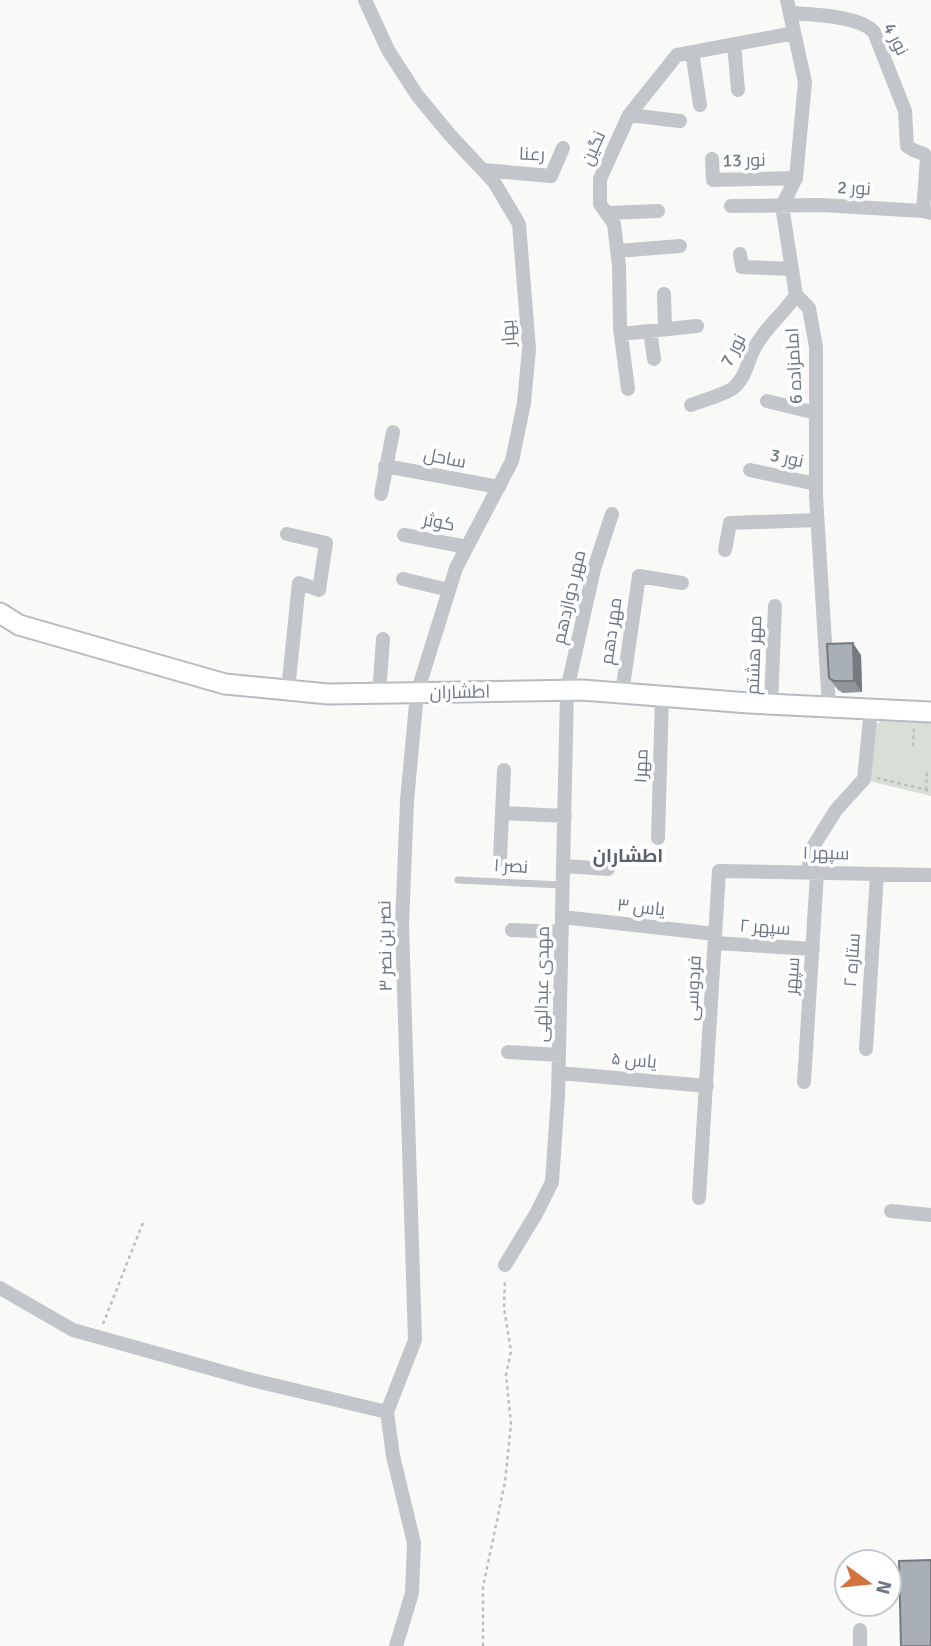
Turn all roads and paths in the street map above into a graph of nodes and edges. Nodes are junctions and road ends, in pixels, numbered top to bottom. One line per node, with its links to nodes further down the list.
1 (365, 0): 12 (street, بهار)
2 (788, 6): 3 (street); 17 (street, نور 4)
3 (794, 33): 4 (street, نگین); 13 (street)
4 (734, 44): 5 (street, نگین); 6 (street)
5 (692, 52): 7 (street); 8 (street, نگین)
6 (738, 90)
7 (700, 105)
8 (629, 115): 9 (street); 18 (street, نگین)
9 (680, 121)
10 (563, 148): 12 (street, رعنا)
11 (712, 159): 13 (street, نور 13)
12 (483, 170): 38 (street, بهار)
13 (796, 178): 15 (street)
14 (731, 206): 15 (street, نور 2)
15 (782, 206): 17 (street, نور 2); 22 (street, امامزاده 6)
16 (658, 211): 18 (street)
17 (927, 212)
18 (607, 213): 20 (street, نگین)
19 (680, 246): 20 (street)
20 (617, 251): 28 (street, نگین)
21 (740, 254): 22 (street)
22 (792, 269): 24 (street, امامزاده 6)
23 (664, 294): 26 (street)
24 (796, 295): 32 (street, نور 7); 33 (street, امامزاده 6)
25 (697, 326): 26 (street)
26 (665, 329): 27 (street)
27 (650, 331): 28 (street); 29 (street)
28 (621, 334): 30 (street, نگین)
29 (654, 359)
30 (628, 389)
31 (767, 401): 33 (street)
32 (691, 405)
33 (816, 413): 37 (street, امامزاده 6)
34 (393, 432): 35 (street)
35 (385, 466): 38 (street, ساحل); 39 (street)
36 (750, 470): 37 (street, نور 3)
37 (816, 484): 41 (street, امامزاده 6)
38 (499, 487): 44 (street, بهار)
39 (381, 495)
40 (612, 514): 53 (street, مهر دوازدهم)
41 (817, 520): 45 (street); 59 (street, امامزاده 6)
42 (287, 534): 52 (street)
43 (404, 535): 44 (street, کوثر)
44 (467, 547): 48 (street, بهار)
45 (725, 550)
46 (403, 579): 48 (street)
47 (682, 583): 56 (street, مهر دهم)
48 (449, 590): 54 (street, بهار)
49 (775, 606): 58 (street, مهر هشتم)
50 (0, 612): 52 (street, اطشاران)
51 (383, 639): 55 (street)
52 (288, 690): 55 (street, اطشاران)
53 (568, 690): 54 (street, اطشاران); 56 (street, اطشاران); 70 (street, مهدی عبدالهی)
54 (417, 692): 55 (street, اطشاران); 98 (street, نصر بن نصر ۳)
55 (379, 693)
56 (622, 693): 57 (street, اطشاران)
57 (662, 696): 58 (street, اطشاران); 71 (street, مهر۱)
58 (771, 704): 59 (street, اطشاران)
59 (830, 707): 60 (street, اطشاران)
60 (871, 709): 61 (street, اطشاران); 76 (street, سپهر)
61 (931, 712)
62 (914, 726): 63 (path)
63 (913, 746)
64 (503, 770): 69 (street)
65 (927, 771): 67 (path)
66 (874, 778): 67 (path)
67 (926, 790): 68 (path)
68 (931, 791)
69 (503, 813): 70 (street); 72 (street)
70 (565, 816): 73 (street, مهدی عبدالهی)
71 (658, 838)
72 (499, 859)
73 (564, 866): 74 (street); 80 (street, مهدی عبدالهی)
74 (608, 869)
75 (719, 871): 76 (street, سپهر ۱); 83 (street, فردوسی)
76 (813, 872): 77 (street, سپهر ۱); 84 (street, سپهر)
77 (877, 874): 78 (street, سپهر ۱); 85 (street, ستاره ۲)
78 (931, 874)
79 (458, 880): 80 (lane, نصر ۱)
80 (563, 885): 81 (street, مهدی عبدالهی)
81 (562, 925): 82 (street, یاس ۳); 83 (street, یاس ۳); 87 (street, مهدی عبدالهی)
82 (512, 930)
83 (715, 938): 84 (street, سپهر ۲); 90 (street, فردوسی)
84 (813, 949): 89 (street, سپهر)
85 (866, 1049)
86 (508, 1052): 87 (street)
87 (559, 1055): 88 (street, مهدی عبدالهی)
88 (559, 1073): 90 (street, یاس ۵); 95 (street, مهدی عبدالهی)
89 (804, 1082)
90 (706, 1086): 91 (street, فردوسی)
91 (699, 1198)
92 (891, 1211): 93 (street)
93 (931, 1215)
94 (144, 1220): 97 (path)
95 (505, 1265): 101 (path)
96 (0, 1287): 97 (street)
97 (98, 1336): 98 (street)
98 (387, 1412): 100 (street)
99 (860, 1630): 102 (street)
100 (396, 1646)
101 (483, 1646)
102 (860, 1646)

